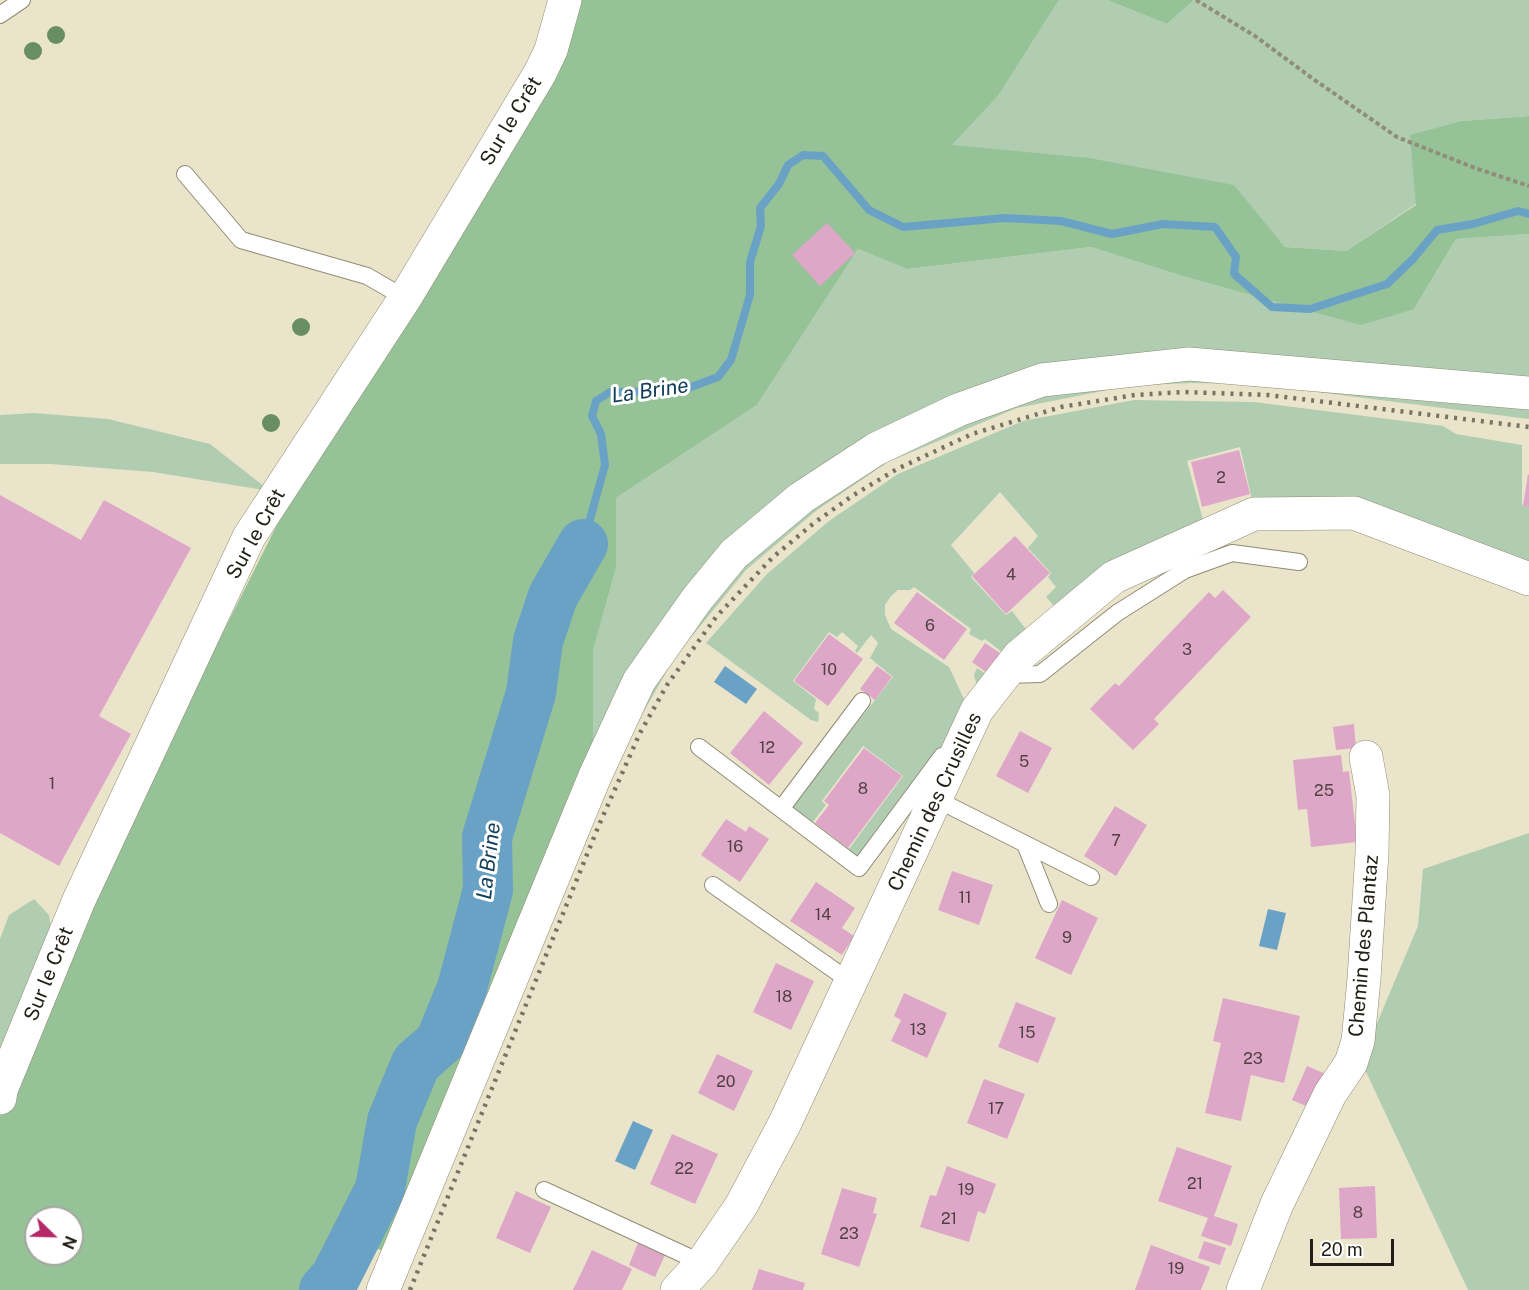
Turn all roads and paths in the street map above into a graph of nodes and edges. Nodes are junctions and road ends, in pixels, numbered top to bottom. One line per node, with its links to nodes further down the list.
1 (22, 0): 4 (lane)
2 (565, 0): 7 (street, Sur le Crêt)
3 (1196, 0): 6 (path)
4 (0, 15)
5 (185, 174): 7 (lane)
6 (1529, 186)
7 (405, 298): 23 (street, Sur le Crêt)
8 (1529, 393): 26 (street)
9 (1299, 562): 11 (lane)
10 (1529, 579): 11 (street, Chemin des Crusilles)
11 (1005, 675): 13 (street, Chemin des Crusilles)
12 (862, 701): 17 (lane)
13 (977, 710): 16 (street, Chemin des Crusilles); 17 (lane)
14 (699, 747): 17 (lane)
15 (1366, 757): 28 (street, Chemin des Plantaz)
16 (936, 799): 18 (lane); 22 (street, Chemin des Crusilles)
17 (781, 809)
18 (1025, 844): 19 (lane); 21 (lane)
19 (1091, 877)
20 (713, 885): 22 (lane)
21 (1049, 904)
22 (851, 982): 25 (street, Chemin des Crusilles)
23 (0, 1098)
24 (544, 1190): 25 (lane)
25 (702, 1263): 27 (street, Chemin des Crusilles)
26 (383, 1290)
27 (677, 1290)
28 (1243, 1290)

